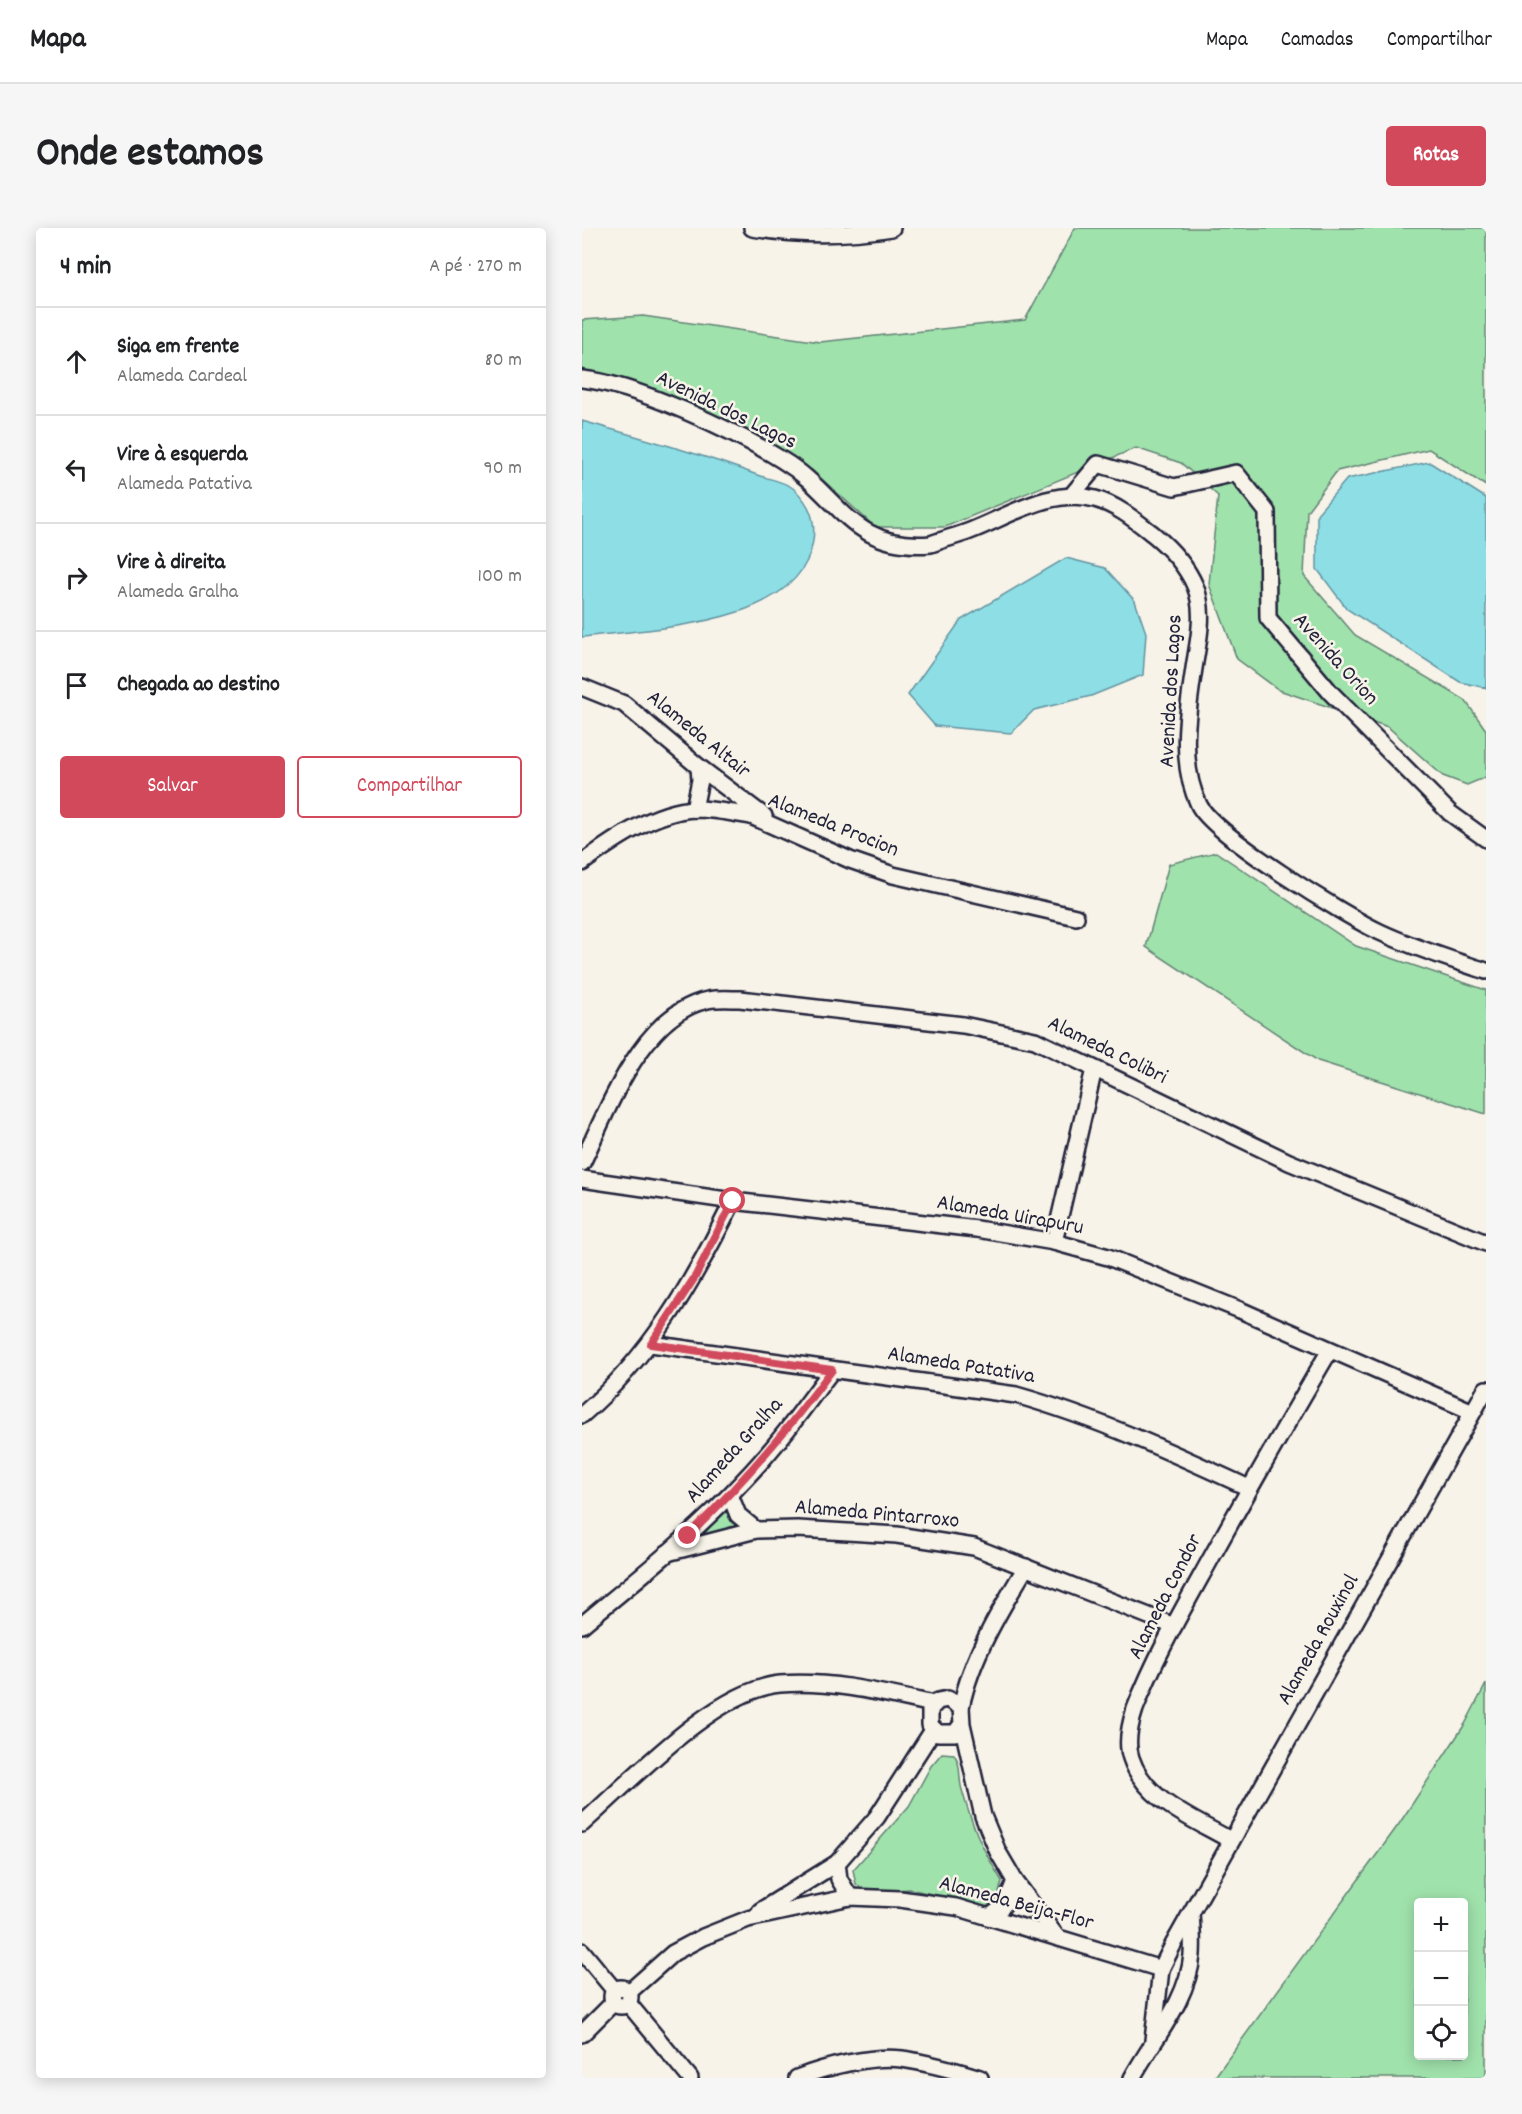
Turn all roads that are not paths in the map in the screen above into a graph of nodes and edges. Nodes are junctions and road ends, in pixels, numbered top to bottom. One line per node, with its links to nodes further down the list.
1 (752, 228): 2 (street)
2 (892, 228)
3 (582, 379): 4 (street, Avenida dos Lagos)
4 (1071, 496): 9 (street, Avenida Orion); 14 (street, Avenida dos Lagos)
5 (582, 687): 6 (street, Alameda Altair)
6 (699, 767): 7 (street); 8 (street, Alameda Altair)
7 (694, 809): 8 (street, Alameda Procion); 11 (street, Alameda Procion)
8 (779, 827): 13 (street, Alameda Procion)
9 (1486, 839)
10 (582, 847): 11 (street)
11 (602, 848): 12 (street, Alameda Procion)
12 (582, 862)
13 (1076, 916)
14 (1486, 971)
15 (1094, 1069): 16 (street, Alameda Colibri); 19 (street); 20 (street, Alameda Colibri)
16 (582, 1163)
17 (582, 1179): 18 (street, Alameda Uirapuru)
18 (733, 1201): 19 (street, Alameda Uirapuru); 21 (street)
19 (1054, 1242): 22 (street, Alameda Uirapuru)
20 (1486, 1243)
21 (651, 1344): 23 (street, Alameda Patativa); 26 (street)
22 (1330, 1350): 25 (street, Alameda Uirapuru); 27 (street, Alameda Condor)
23 (832, 1370): 27 (street, Alameda Patativa); 28 (street, Alameda Gralha)
24 (1486, 1389): 25 (street, Alameda Rouxinol)
25 (1473, 1412): 39 (street, Alameda Rouxinol)
26 (582, 1415)
27 (1249, 1488): 33 (street, Alameda Condor)
28 (730, 1495): 29 (street); 30 (street, Alameda Gralha)
29 (756, 1530): 30 (street, Alameda Pintarroxo); 31 (street, Alameda Pintarroxo)
30 (667, 1553): 32 (street, Alameda Gralha)
31 (1026, 1567): 33 (street, Alameda Pintarroxo); 35 (street)
32 (582, 1625)
33 (1174, 1626): 39 (street, Alameda Condor)
34 (933, 1704): 35 (street); 37 (street); 38 (street)
35 (961, 1707): 36 (street)
36 (962, 1724): 37 (street); 41 (street)
37 (933, 1730): 40 (street)
38 (582, 1824)
39 (1230, 1839): 43 (street, Alameda Rouxinol)
40 (837, 1863): 42 (street); 45 (street)
41 (1015, 1881): 44 (street); 46 (street)
42 (850, 1897): 44 (street, Alameda Beija-Flor); 45 (street, Alameda Beija-Flor)
43 (1191, 1913): 48 (street, Alameda Rouxinol); 51 (street, Alameda Rouxinol)
44 (988, 1917): 46 (street, Alameda Beija-Flor)
45 (748, 1919): 49 (street, Alameda Beija-Flor)
46 (1056, 1936): 48 (street, Alameda Beija-Flor)
47 (582, 1951): 49 (street)
48 (1161, 1969): 51 (street, Alameda Rouxinol)
49 (621, 1997): 50 (street, Alameda Beija-Flor); 53 (street)
50 (582, 2034)
51 (1153, 2040): 56 (street, Alameda Rouxinol)
52 (940, 2073): 54 (street); 55 (street)
53 (690, 2078)
54 (797, 2078)
55 (980, 2078)
56 (1132, 2078)

